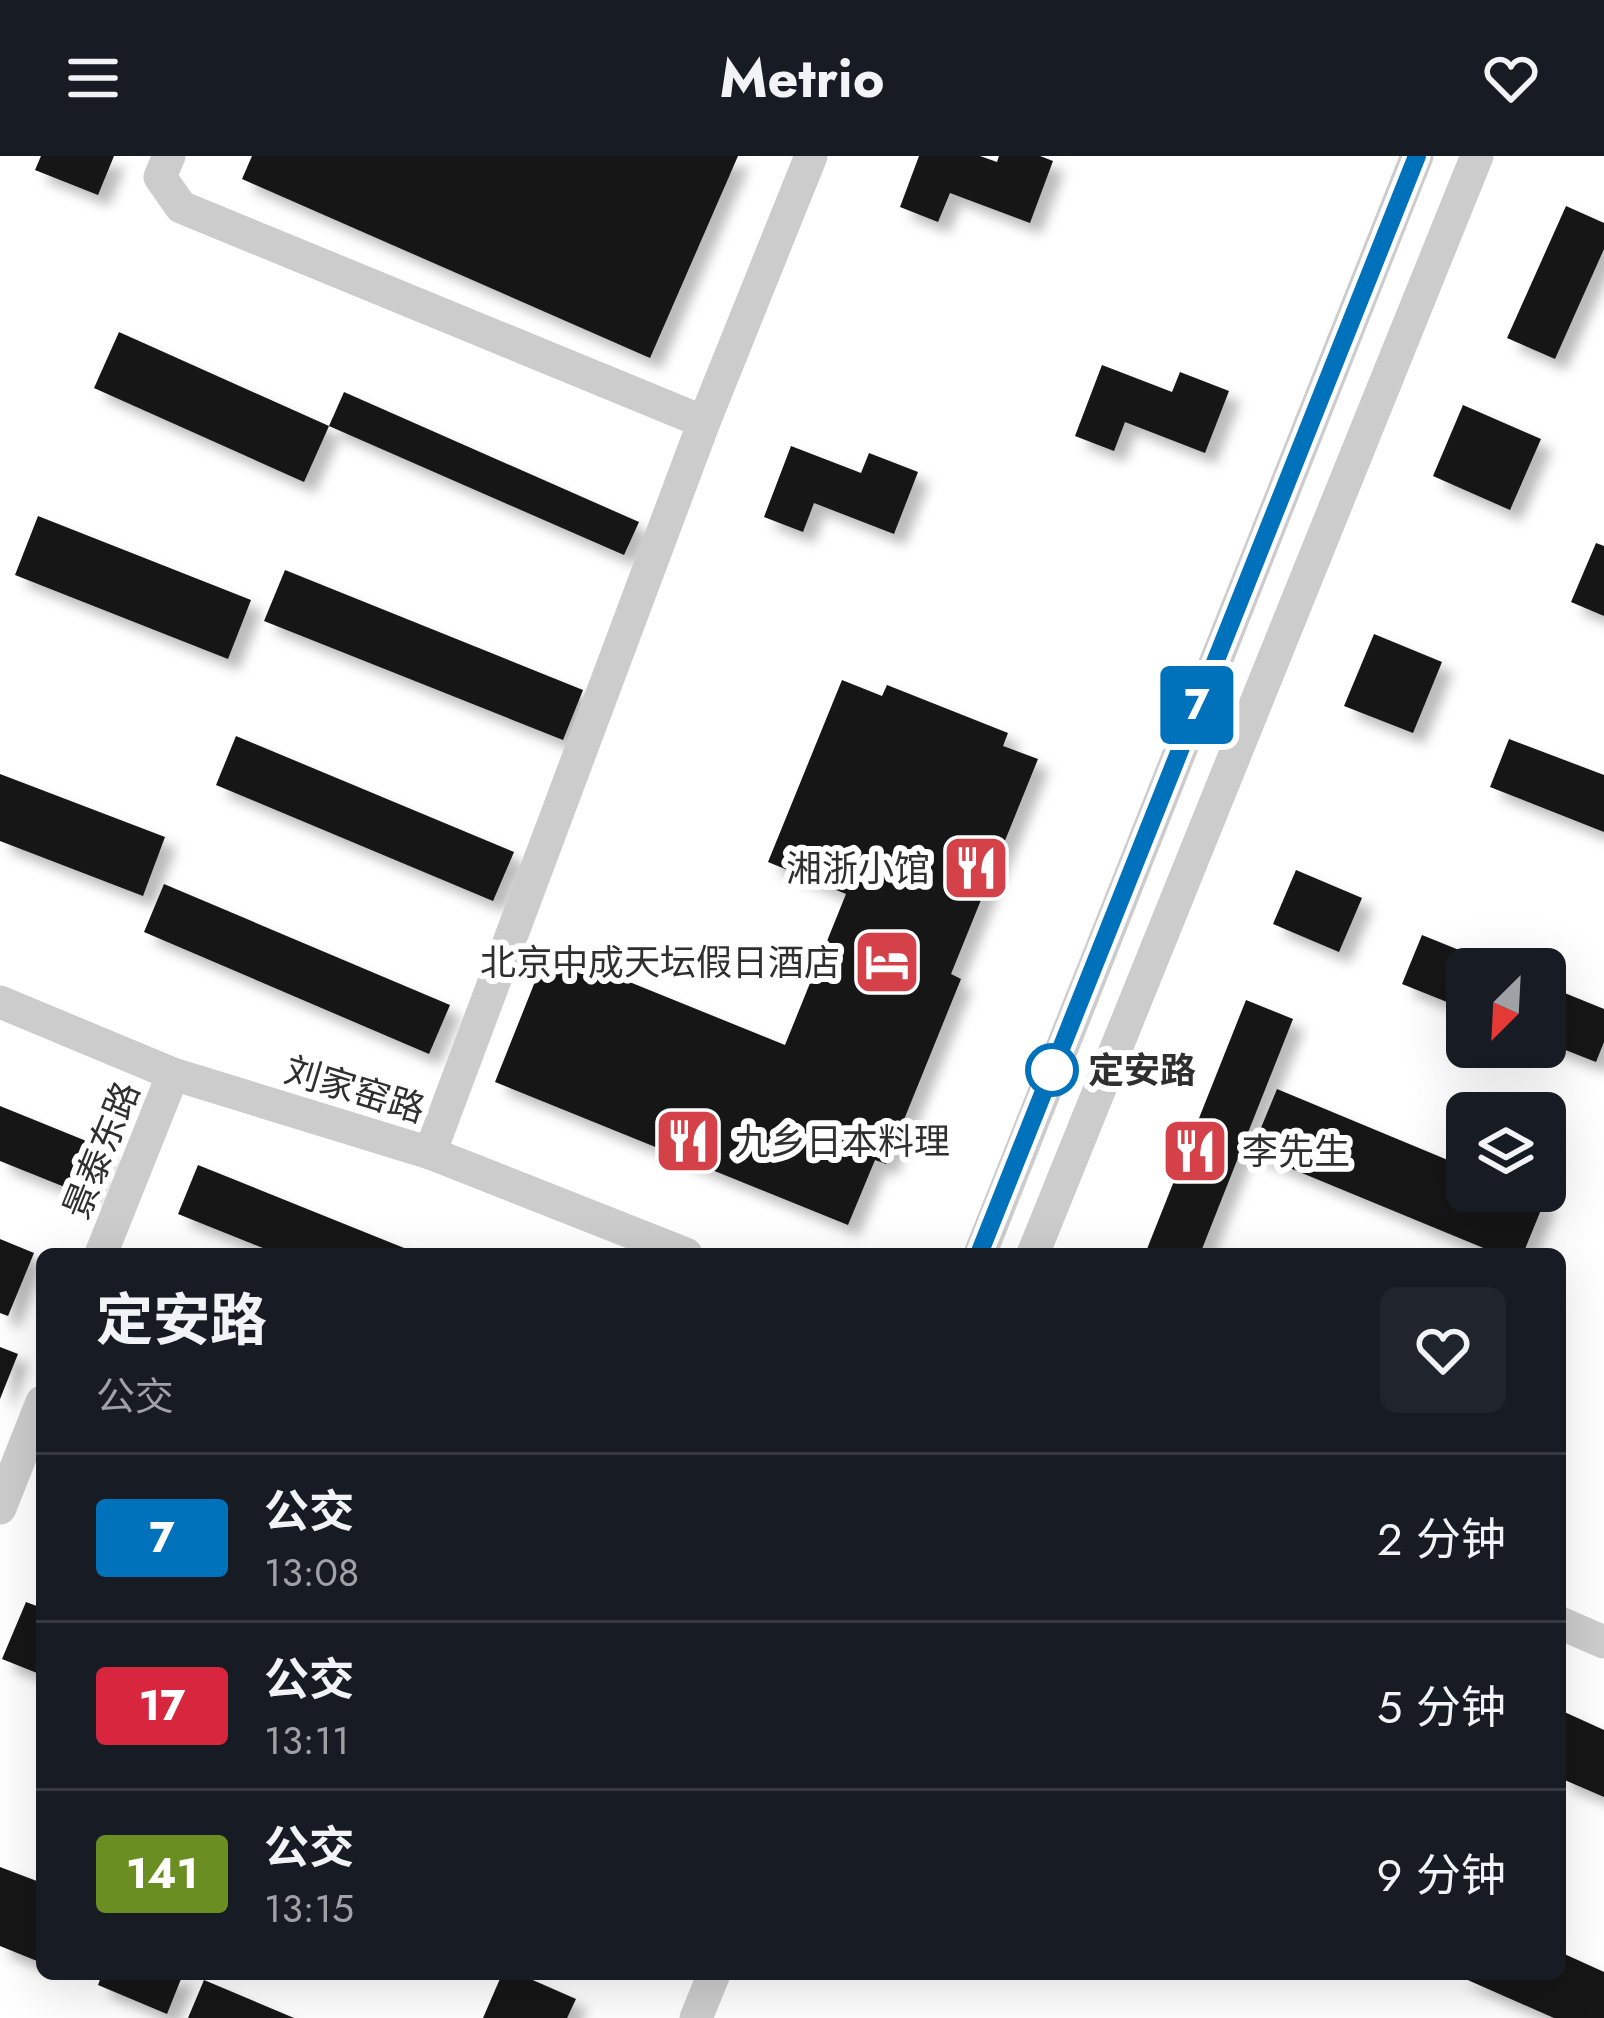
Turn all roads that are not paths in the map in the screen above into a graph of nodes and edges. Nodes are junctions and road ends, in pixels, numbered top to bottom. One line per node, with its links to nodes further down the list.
1 (169, 156): 5 (street)
2 (811, 156): 5 (street)
3 (1417, 156): 11 (street)
4 (1478, 156): 12 (street)
5 (704, 422): 8 (street)
6 (0, 1002): 7 (street, 刘家窑路)
7 (172, 1074): 8 (street, 刘家窑路); 9 (street, 景泰东路)
8 (430, 1153): 10 (street, 刘家窑路)
9 (103, 1248)
10 (671, 1248)
11 (982, 1248)
12 (1035, 1248)
13 (36, 1417): 14 (street)
14 (0, 1508)
15 (1566, 1626): 16 (street)
16 (1604, 1642)
17 (712, 1980): 18 (street)
18 (696, 2018)

